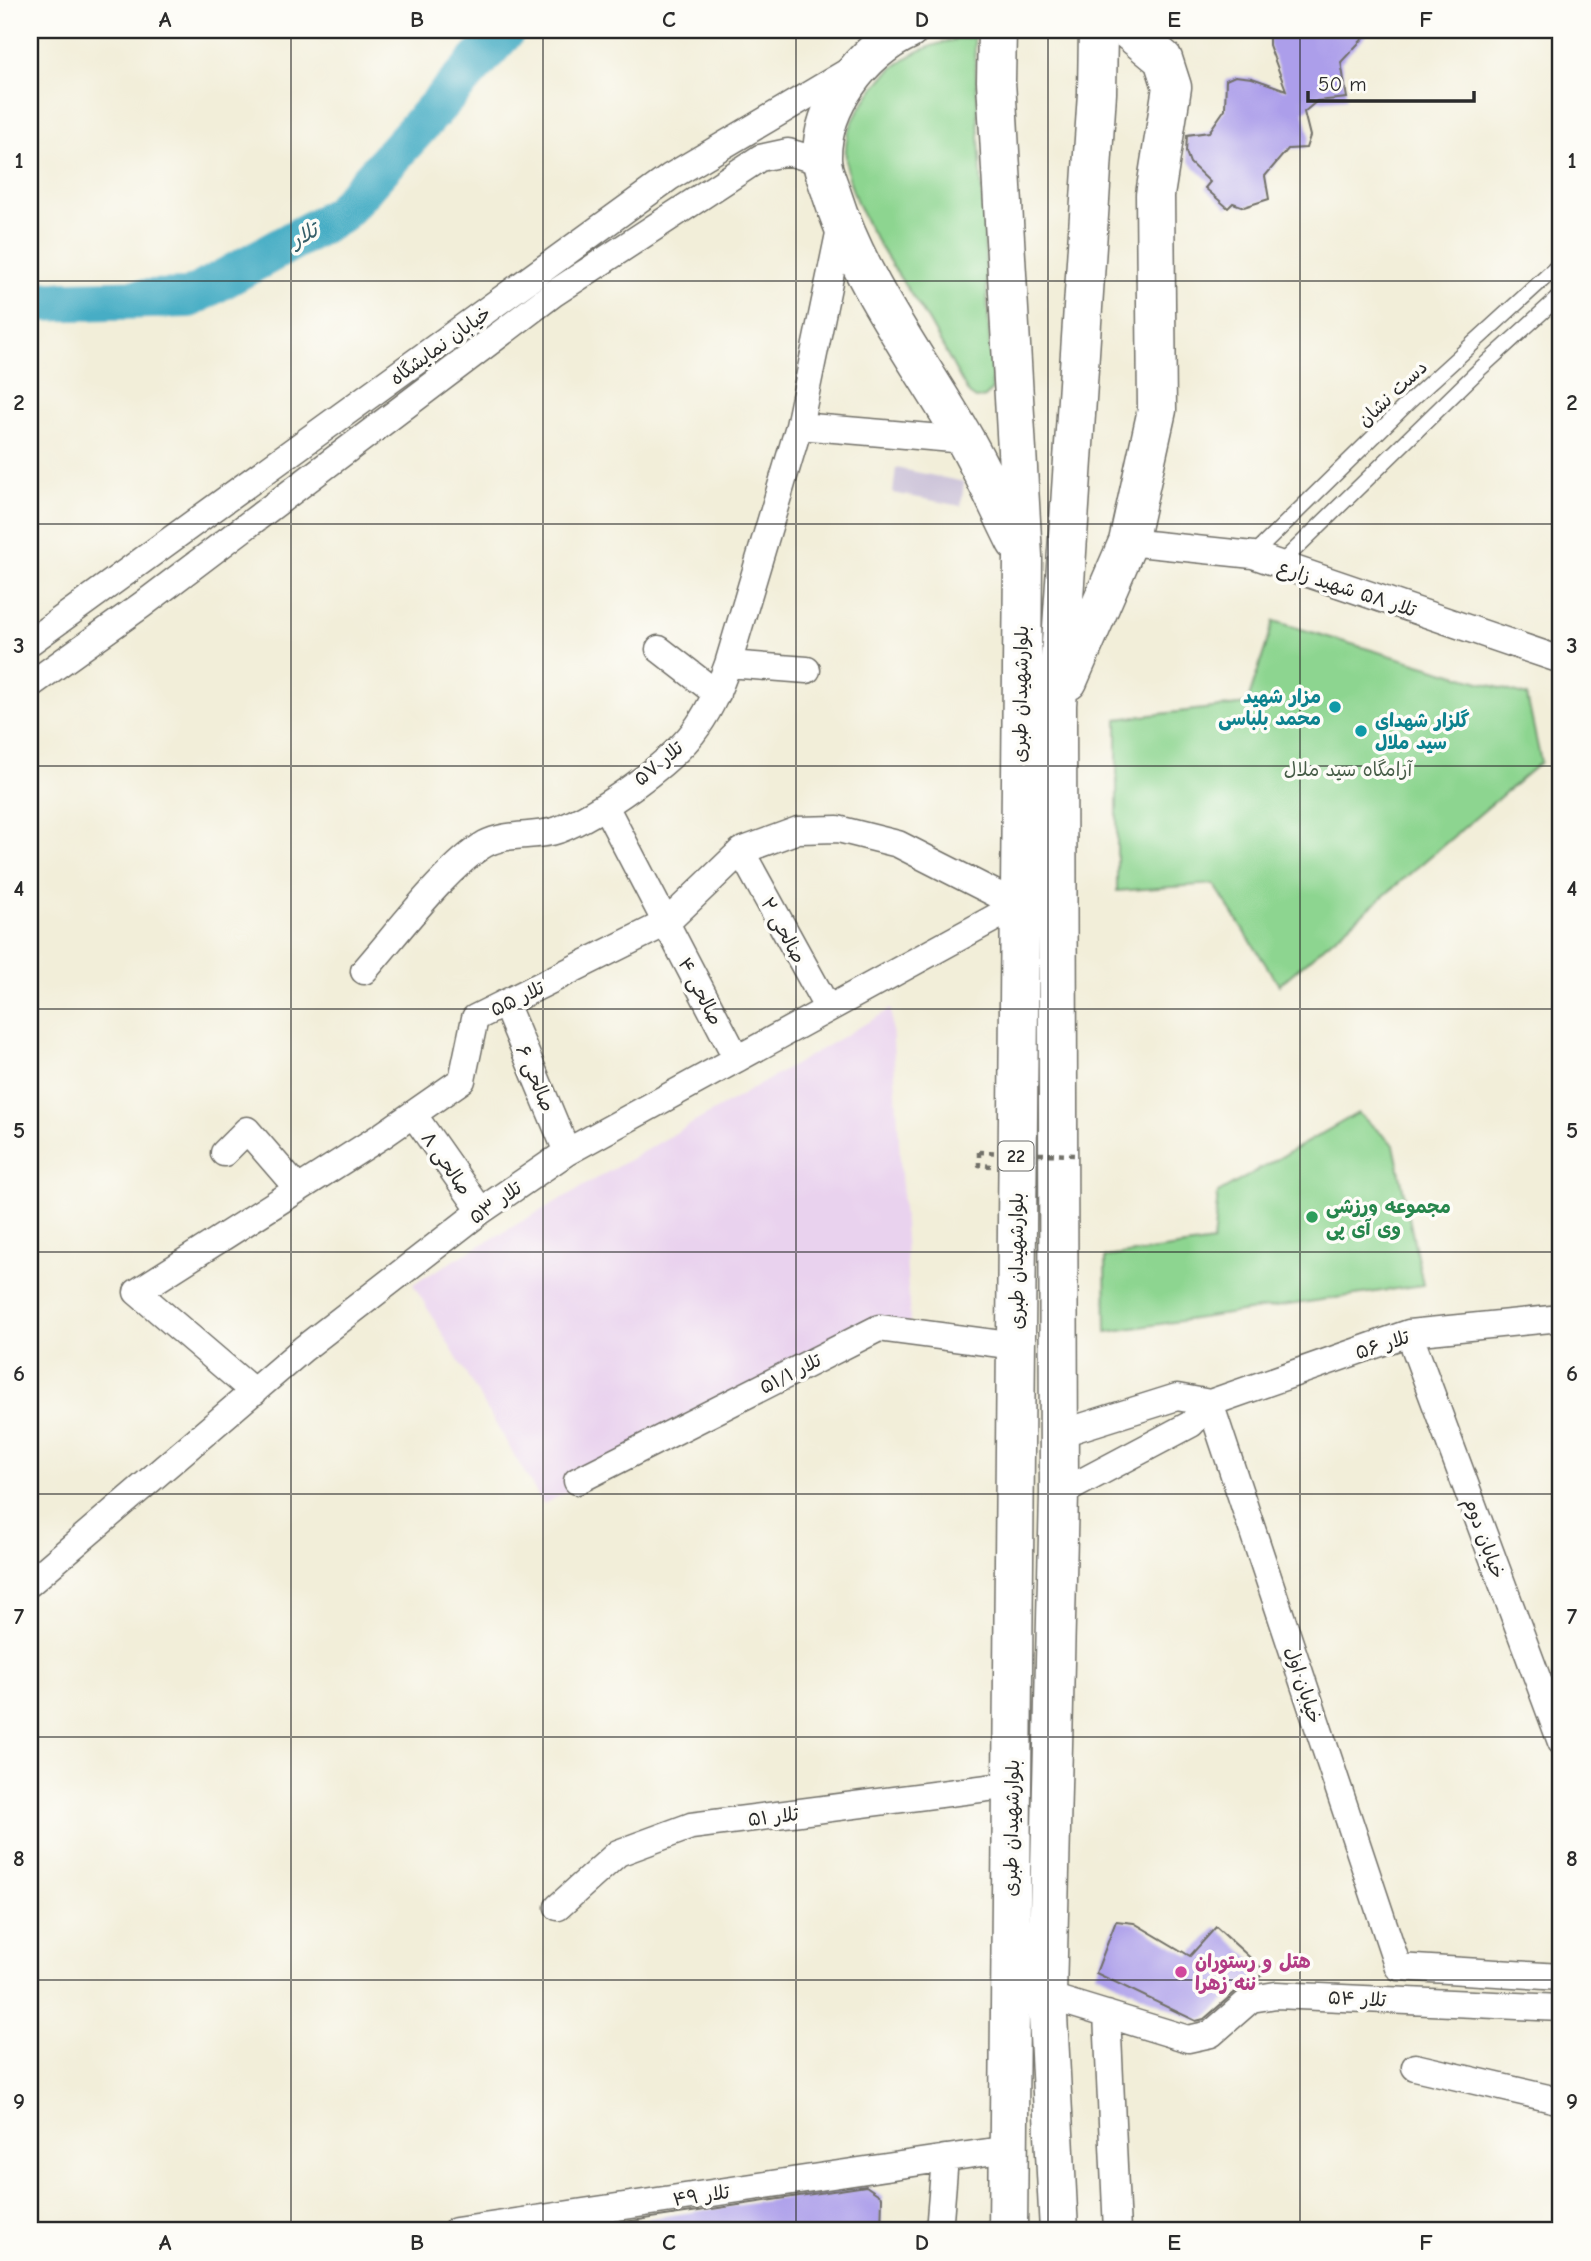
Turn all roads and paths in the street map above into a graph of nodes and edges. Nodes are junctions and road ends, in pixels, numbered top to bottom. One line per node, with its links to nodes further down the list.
1 (909, 30): 5 (highway)
2 (997, 30): 14 (highway, بلوارشهیدان طبری / 22)
3 (1098, 30): 23 (highway, بلوارشهیدان طبری / 22)
4 (1128, 30): 12 (highway)
5 (861, 63): 6 (highway); 16 (street, خیابان نمایشگاه)
6 (822, 162): 7 (highway); 21 (street, خیابان نمایشگاه)
7 (841, 224): 10 (street, تلار ۵۷); 11 (highway)
8 (1561, 263): 13 (lane, دست نشان)
9 (1561, 295): 15 (lane)
10 (799, 426): 11 (street); 19 (street, تلار ۵۷)
11 (965, 440): 14 (highway)
12 (1128, 542): 13 (street, تلار ۵۸ شهید زارع); 23 (highway)
13 (1253, 555): 15 (street, تلار ۵۸ شهید زارع)
14 (1023, 556): 26 (highway, بلوارشهیدان طبری / 22)
15 (1278, 566): 18 (street, تلار ۵۸ شهید زارع)
16 (30, 642)
17 (659, 649): 22 (street)
18 (1561, 660)
19 (728, 664): 20 (street); 22 (street, تلار ۵۷)
20 (807, 670)
21 (30, 685)
22 (717, 694): 24 (street, تلار ۵۷)
23 (1057, 705): 44 (highway, بلوارشهیدان طبری / 22)
24 (605, 806): 27 (street, صالحی ۴); 28 (street, تلار ۵۷)
25 (741, 851): 26 (street, تلار ۵۵); 27 (street, تلار ۵۵); 30 (street, صالحی ۲)
26 (1018, 905): 30 (street, تلار ۵۳); 41 (highway, بلوارشهیدان طبری / 22)
27 (666, 923): 29 (street, تلار ۵۵); 31 (street, صالحی ۴)
28 (364, 971)
29 (505, 1003): 32 (street, تلار ۵۵); 33 (street, صالحی ۶)
30 (828, 1009): 31 (street, تلار ۵۳)
31 (737, 1059): 33 (street, تلار ۵۳)
32 (413, 1114): 37 (street, تلار ۵۵); 38 (street, صالحی ۸)
33 (567, 1152): 38 (street, تلار ۵۳)
34 (224, 1153): 37 (street)
35 (1074, 1155): 36 (path, bridge)
36 (979, 1165)
37 (298, 1189): 42 (street, تلار ۵۵)
38 (481, 1211): 42 (street, تلار ۵۳)
39 (1561, 1318): 40 (street, تلار ۵۶)
40 (1409, 1333): 43 (street, تلار ۵۶); 48 (street, خیابان دوم)
41 (1016, 1346): 45 (street, تلار ۵۱/۱); 49 (highway, بلوارشهیدان طبری / 22)
42 (254, 1392): 47 (street, تلار ۵۳)
43 (1210, 1403): 44 (street); 46 (street); 51 (street, خیابان اول)
44 (1059, 1434): 46 (highway, بلوارشهیدان طبری / 22)
45 (578, 1481)
46 (1059, 1494): 52 (highway, بلوارشهیدان طبری / 22)
47 (30, 1583)
48 (1561, 1742)
49 (1012, 1785): 50 (street, تلار ۵۱); 57 (highway, بلوارشهیدان طبری / 22)
50 (558, 1907)
51 (1561, 1977)
52 (1046, 1996): 54 (street, تلار ۵۴); 62 (highway, بلوارشهیدان طبری / 22)
53 (1561, 2008): 54 (street, تلار ۵۴)
54 (1107, 2014): 63 (street)
55 (1415, 2067): 56 (street)
56 (1561, 2101)
57 (1008, 2149): 58 (street, تلار ۴۹); 61 (highway, بلوارشهیدان طبری / 22)
58 (945, 2158): 59 (street, تلار ۴۹); 60 (street)
59 (456, 2231)
60 (939, 2231)
61 (1008, 2231)
62 (1059, 2231)
63 (1118, 2231)

